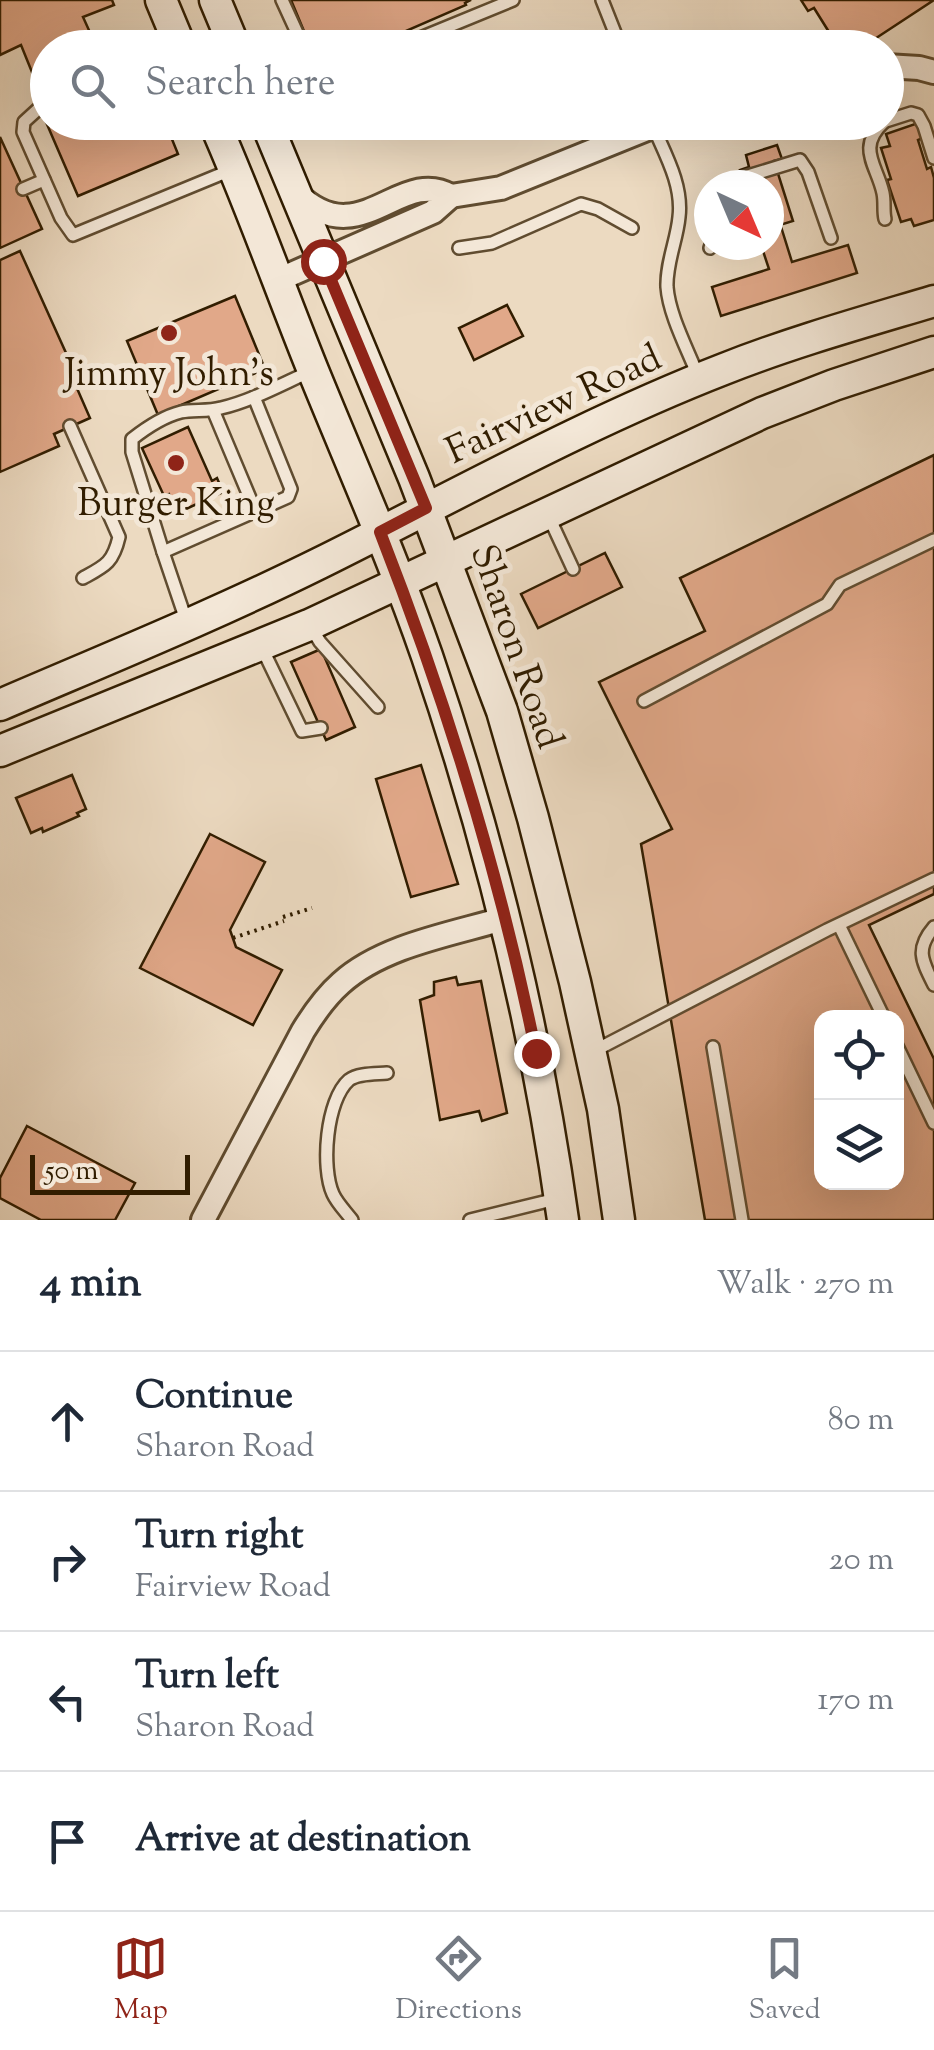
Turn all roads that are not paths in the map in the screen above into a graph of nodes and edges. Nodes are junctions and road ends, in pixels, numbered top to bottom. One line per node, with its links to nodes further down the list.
1 (160, 0): 6 (main road)
2 (215, 0): 7 (main road)
3 (282, 0): 8 (lane)
4 (513, 0): 9 (lane)
5 (602, 0): 10 (lane)
6 (171, 30)
7 (228, 30)
8 (296, 30)
9 (440, 30)
10 (614, 30)
11 (904, 67): 12 (street)
12 (934, 72)
13 (904, 115): 20 (lane)
14 (30, 118): 23 (lane)
15 (222, 140): 21 (main road)
16 (273, 140): 25 (main road, Sharon Road)
17 (618, 140): 26 (street)
18 (662, 140): 36 (lane)
19 (872, 140): 27 (lane)
20 (934, 158)
21 (234, 169): 23 (lane); 32 (main road)
22 (767, 170): 29 (lane)
23 (44, 180): 24 (lane)
24 (23, 188)
25 (295, 192): 26 (street); 31 (main road, Sharon Road)
26 (451, 196): 31 (street)
27 (885, 219)
28 (632, 228): 30 (lane)
29 (831, 238)
30 (458, 248)
31 (323, 261): 32 (street); 40 (main road, Sharon Road)
32 (278, 280): 35 (main road)
33 (934, 301): 36 (main road, Fairview Road)
34 (934, 352): 42 (main road)
35 (313, 370): 37 (lane); 43 (main road)
36 (699, 379): 40 (main road, Fairview Road)
37 (254, 397): 38 (lane); 41 (lane)
38 (213, 410): 41 (lane); 45 (lane)
39 (70, 426): 48 (lane)
40 (426, 508): 43 (main road, Fairview Road); 46 (main road, Sharon Road)
41 (255, 510): 45 (lane)
42 (548, 514): 46 (main road); 47 (lane)
43 (380, 532): 49 (main road); 50 (main road, Fairview Road)
44 (934, 540): 53 (lane)
45 (163, 552): 50 (lane)
46 (447, 562): 49 (main road); 65 (main road, Sharon Road)
47 (573, 569)
48 (83, 578)
49 (400, 584): 51 (main road); 59 (main road)
50 (187, 623): 54 (main road, Fairview Road)
51 (310, 624): 52 (main road); 55 (lane)
52 (261, 645): 56 (lane); 57 (main road)
53 (644, 701)
54 (0, 705)
55 (378, 707)
56 (321, 728)
57 (0, 751)
58 (934, 879): 60 (lane)
59 (506, 918): 69 (main road); 70 (street)
60 (840, 924): 63 (lane); 65 (lane)
61 (934, 927): 62 (lane)
62 (934, 985)
63 (880, 1010)
64 (713, 1047): 74 (lane)
65 (591, 1052): 73 (main road, Sharon Road)
66 (904, 1061): 68 (lane)
67 (388, 1072): 71 (lane)
68 (934, 1123)
69 (562, 1209): 72 (lane)
70 (203, 1220)
71 (352, 1220)
72 (470, 1220)
73 (619, 1220)
74 (742, 1220)

